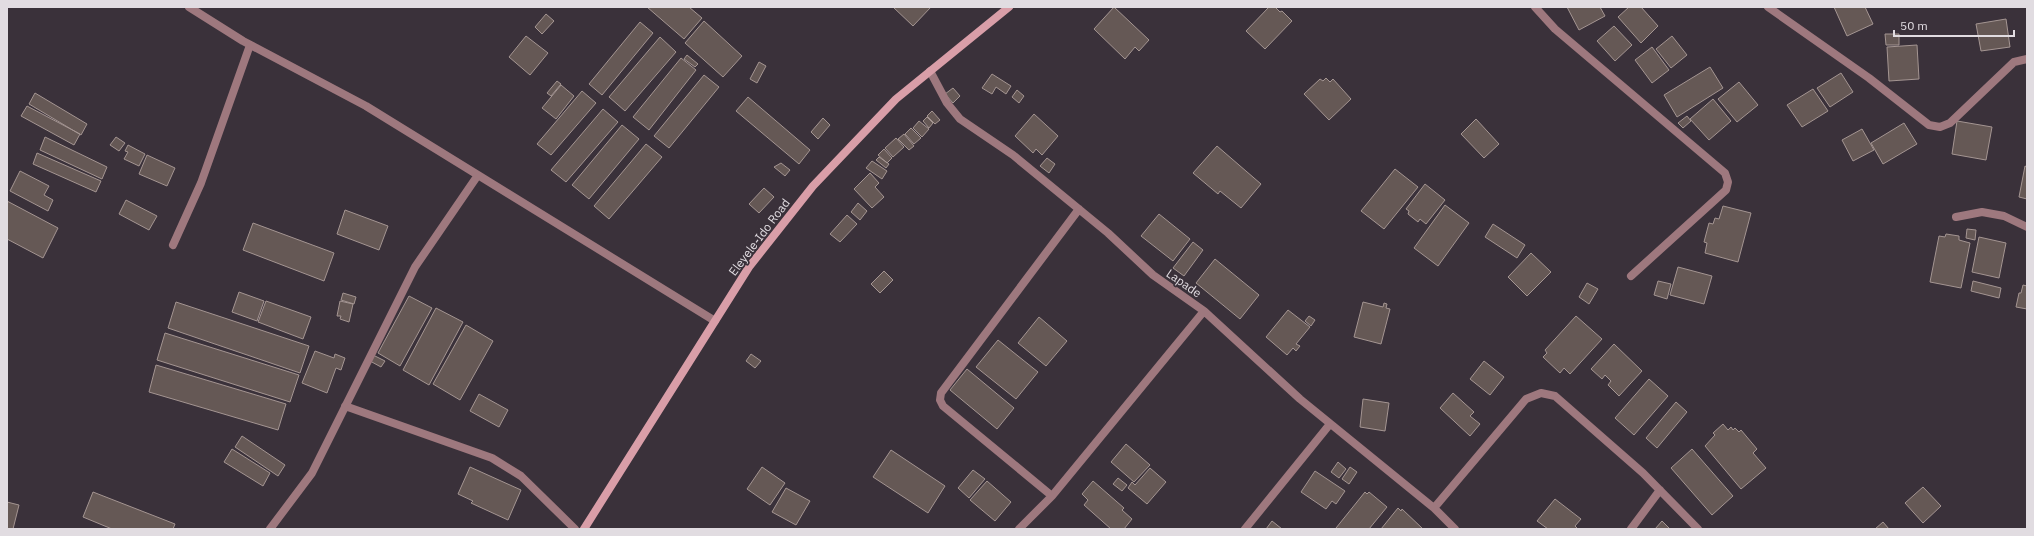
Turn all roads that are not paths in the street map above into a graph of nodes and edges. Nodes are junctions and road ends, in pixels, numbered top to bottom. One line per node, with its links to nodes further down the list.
1 (190, 7): 5 (street)
2 (1009, 7): 7 (main road, Eleyele-Ido Road)
3 (1535, 7): 13 (street)
4 (1768, 7): 6 (street)
5 (250, 45): 8 (street); 12 (street)
6 (2027, 59)
7 (930, 71): 9 (street, Lapade); 15 (main road, Eleyele-Ido Road)
8 (478, 175): 15 (street); 16 (street)
9 (1079, 209): 14 (street, Lapade); 19 (street)
10 (1956, 217): 11 (street)
11 (2027, 227)
12 (173, 245)
13 (1631, 276)
14 (1204, 311): 17 (street, Lapade); 19 (street)
15 (715, 321): 23 (main road, Eleyele-Ido Road)
16 (344, 406): 21 (street); 22 (street)
17 (1330, 424): 20 (street, Lapade); 25 (street)
18 (1660, 490): 20 (street); 27 (street); 28 (street)
19 (1052, 496): 24 (street)
20 (1434, 508): 26 (street, Lapade)
21 (270, 529)
22 (575, 529)
23 (584, 529)
24 (1019, 529)
25 (1245, 529)
26 (1455, 529)
27 (1631, 529)
28 (1698, 529)

